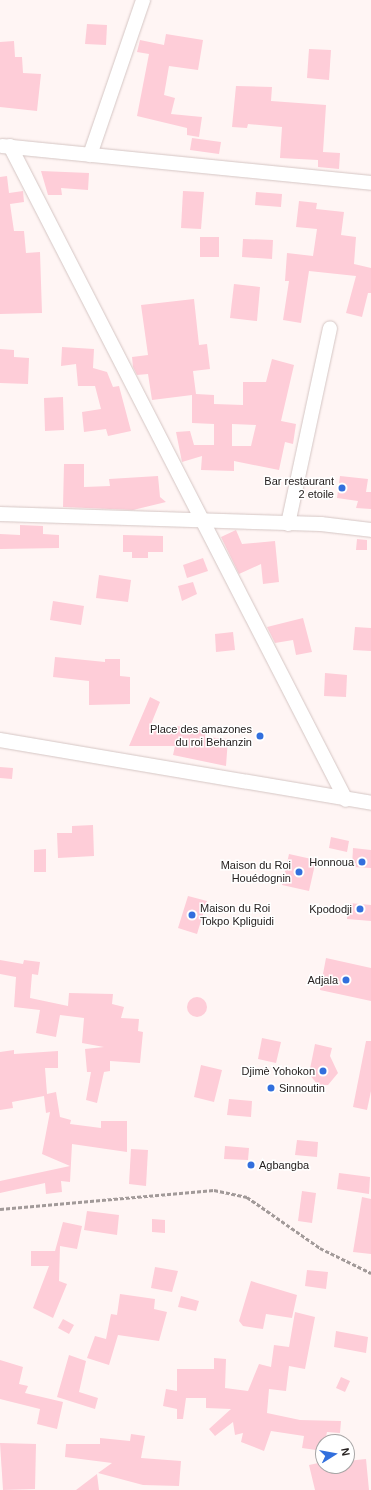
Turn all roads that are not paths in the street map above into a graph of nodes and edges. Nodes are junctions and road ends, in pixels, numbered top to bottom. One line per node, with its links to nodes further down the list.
1 (143, 0): 3 (street)
2 (5, 146): 3 (street); 7 (street)
3 (90, 155): 4 (street)
4 (371, 184)
5 (330, 328): 8 (street)
6 (0, 514): 7 (street)
7 (201, 521): 8 (street); 11 (street)
8 (288, 524): 9 (street)
9 (371, 530)
10 (0, 740): 11 (street)
11 (346, 800): 12 (street)
12 (371, 803)

